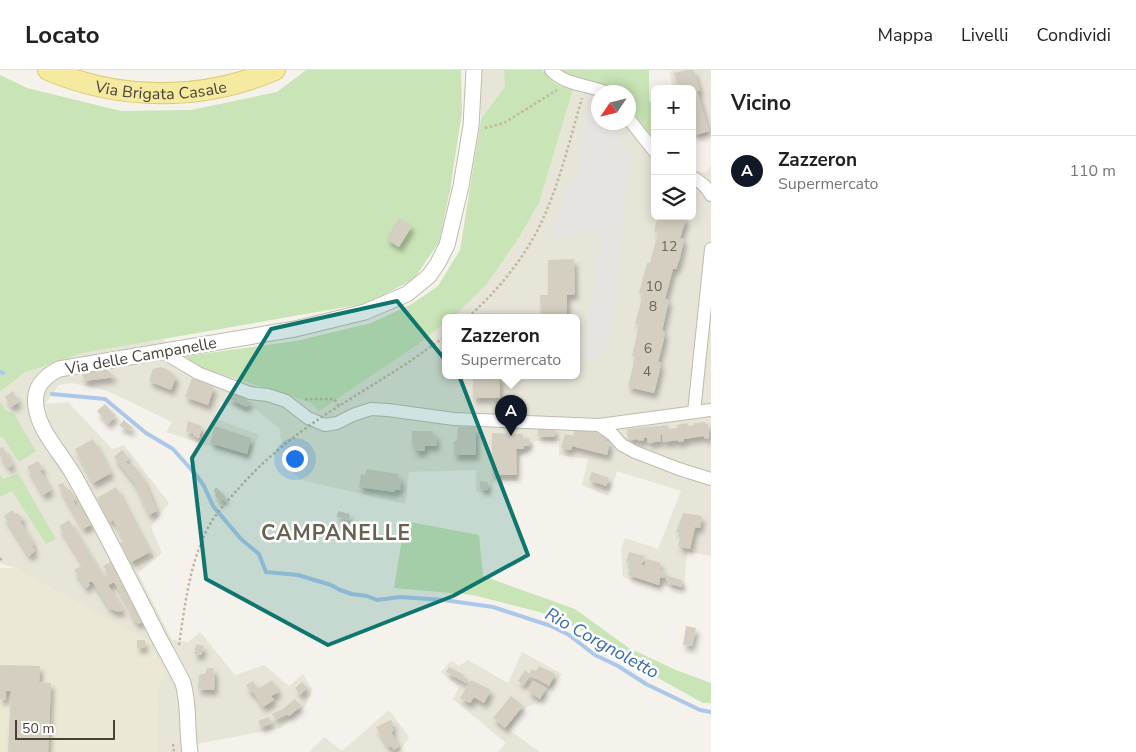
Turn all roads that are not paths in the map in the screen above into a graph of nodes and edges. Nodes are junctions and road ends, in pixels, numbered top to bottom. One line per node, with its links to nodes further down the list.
1 (48, 70): 2 (main road, Via Brigata Casale)
2 (275, 70)
3 (474, 70): 11 (street, Via delle Campanelle)
4 (551, 70): 5 (street)
5 (591, 87)
6 (636, 128): 7 (street)
7 (651, 147)
8 (696, 179): 9 (street)
9 (711, 195)
10 (711, 249): 13 (street)
11 (162, 351): 14 (street); 16 (street, Via delle Campanelle)
12 (711, 410): 13 (street)
13 (694, 412): 14 (street)
14 (599, 425): 15 (street)
15 (711, 479)
16 (190, 752)

